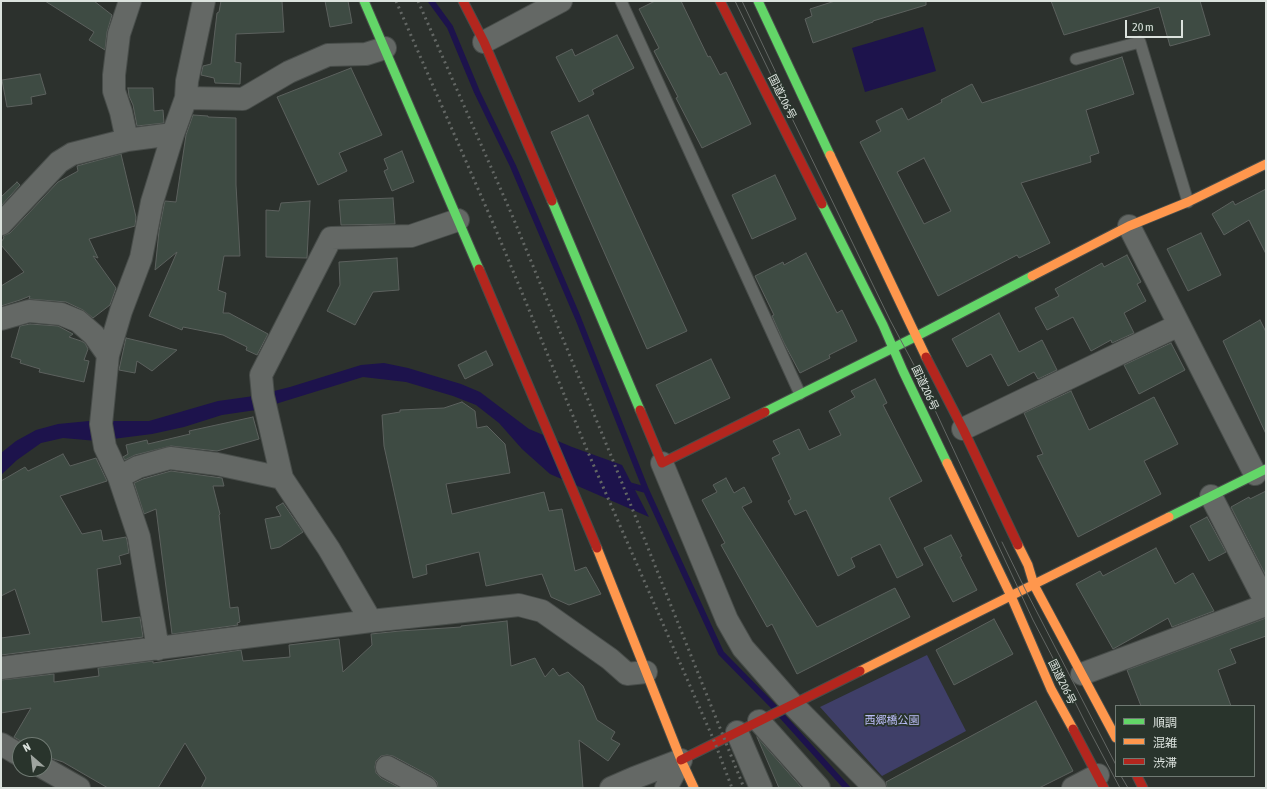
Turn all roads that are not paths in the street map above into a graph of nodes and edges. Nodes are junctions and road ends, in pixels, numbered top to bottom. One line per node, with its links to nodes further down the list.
1 (130, 1): 14 (street)
2 (204, 1): 12 (street)
3 (364, 1): 10 (main road)
4 (464, 1): 9 (main road)
5 (561, 1): 9 (street)
6 (621, 1): 25 (lane)
7 (720, 1): 23 (main road, 国道206号)
8 (758, 1): 22 (main road, 国道206号)
9 (484, 42): 27 (main road)
10 (385, 48): 12 (street); 17 (main road)
11 (1076, 59): 16 (lane)
12 (186, 98): 13 (street)
13 (172, 134): 14 (street); 24 (street)
14 (128, 140): 18 (street)
15 (1266, 164): 16 (main road)
16 (1188, 202): 19 (main road)
17 (458, 220): 30 (street); 38 (main road)
18 (1, 224)
19 (1129, 226): 21 (street); 22 (main road)
20 (1, 319): 24 (street)
21 (1179, 325): 26 (street); 28 (street)
22 (915, 337): 23 (main road); 26 (main road, 国道206号)
23 (893, 348): 25 (main road); 33 (main road, 国道206号)
24 (108, 355): 29 (street)
25 (800, 394): 27 (main road)
26 (963, 429): 32 (main road, 国道206号)
27 (662, 463): 40 (street)
28 (1261, 472): 31 (main road)
29 (119, 476): 30 (street); 36 (street)
30 (282, 478): 35 (street)
31 (1211, 496): 32 (main road); 34 (street)
32 (1034, 585): 33 (main road); 39 (main road, 国道206号)
33 (1011, 596): 40 (main road); 50 (main road, 国道206号)
34 (1266, 604): 39 (street)
35 (371, 621): 36 (street); 38 (street)
36 (158, 649): 37 (street)
37 (1, 668)
38 (646, 672): 46 (main road)
39 (1082, 674): 43 (main road, 国道206号)
40 (792, 705): 41 (main road); 58 (street)
41 (763, 719): 42 (main road); 57 (street)
42 (737, 732): 46 (main road); 56 (street)
43 (1115, 736)
44 (1, 744): 45 (street)
45 (12, 750)
46 (681, 760): 53 (street); 54 (street); 55 (main road)
47 (387, 768): 52 (street)
48 (52, 773): 51 (street)
49 (1137, 777): 60 (main road)
50 (1101, 782): 59 (street)
51 (79, 788)
52 (426, 788)
53 (611, 788)
54 (666, 788)
55 (694, 788)
56 (761, 788)
57 (819, 788)
58 (875, 788)
59 (1073, 788)
60 (1143, 788)

